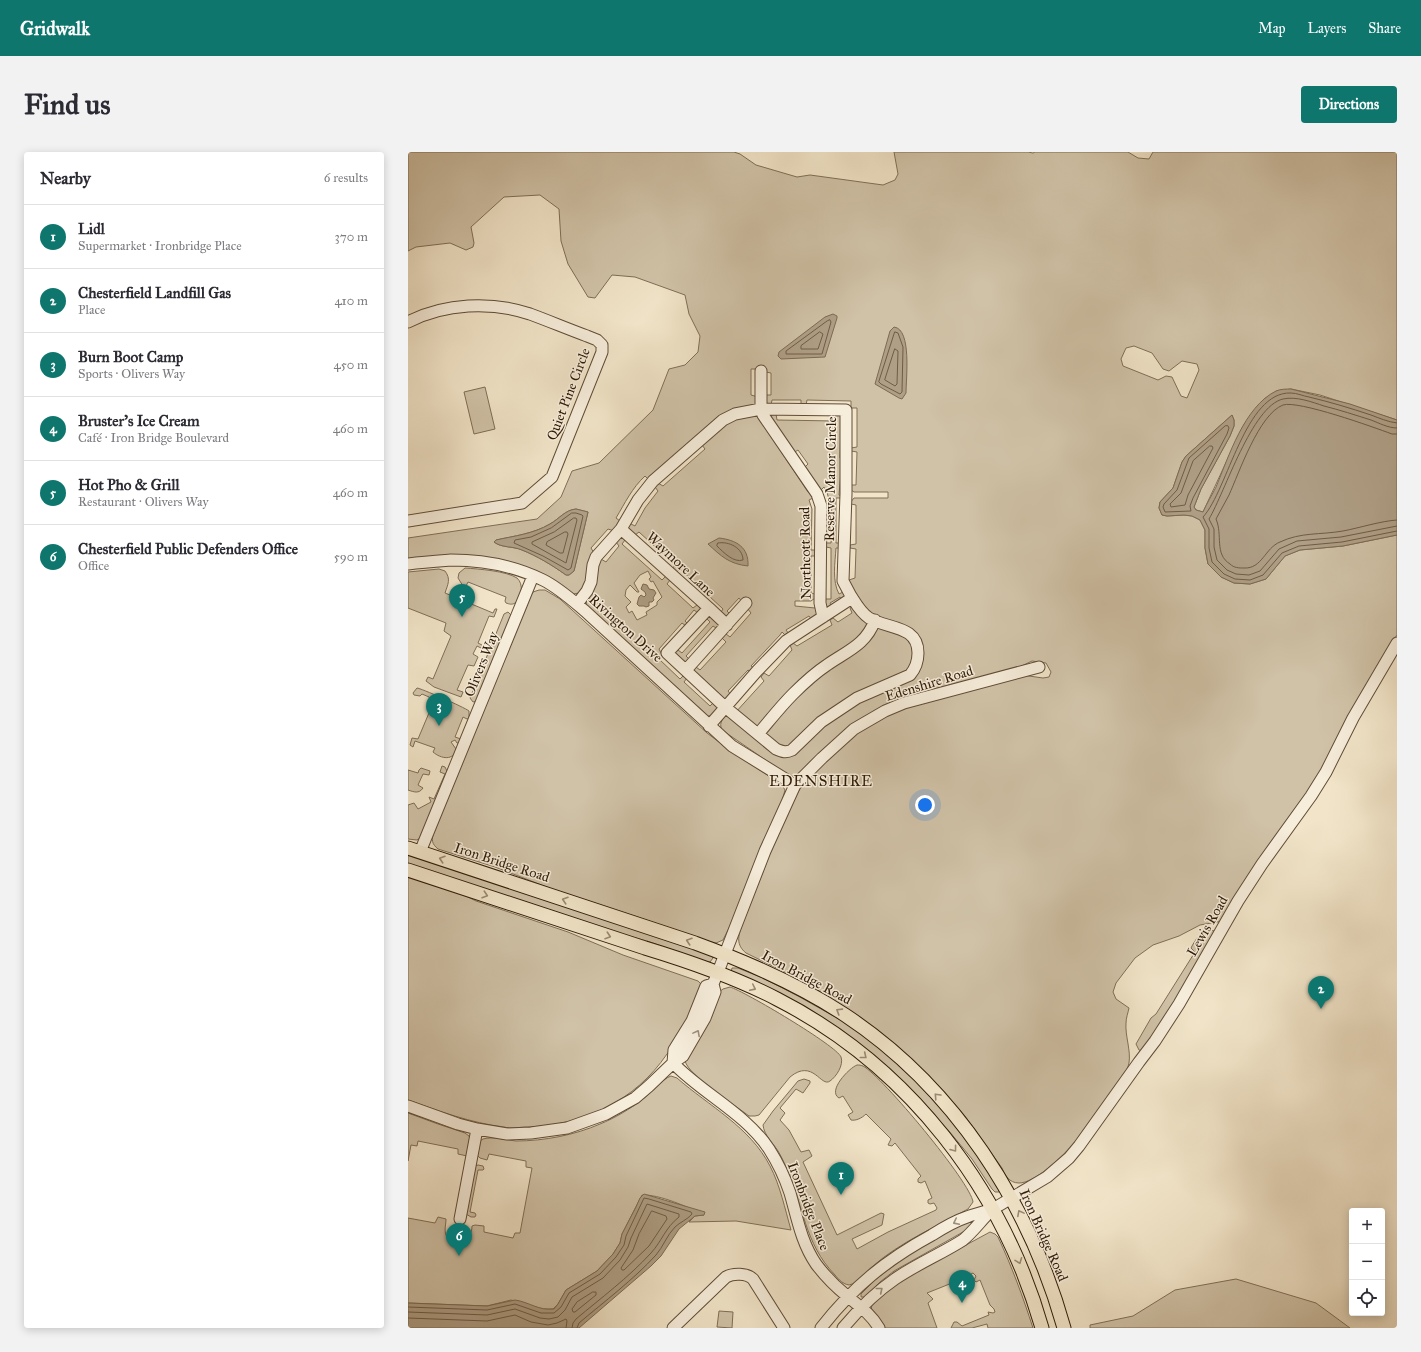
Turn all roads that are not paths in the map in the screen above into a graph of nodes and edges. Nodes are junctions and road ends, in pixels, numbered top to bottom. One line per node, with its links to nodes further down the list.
1 (408, 322): 4 (street, Quiet Pine Circle)
2 (761, 371): 3 (street)
3 (761, 409): 5 (street, Reserve Manor Circle); 8 (street, Reserve Manor Circle); 12 (street, Northcott Road)
4 (408, 521)
5 (621, 529): 10 (street, Reserve Manor Circle); 11 (street, Waymore Lane)
6 (408, 564): 7 (street, Rivington Drive)
7 (533, 576): 10 (street, Rivington Drive); 22 (street, Olivers Way)
8 (851, 596): 12 (street); 13 (street)
9 (746, 603): 14 (street)
10 (577, 604): 19 (street, Rivington Drive)
11 (709, 608): 14 (street); 17 (street, Waymore Lane)
12 (823, 617): 18 (street)
13 (876, 620): 20 (street); 20 (street, Waymore Lane)
14 (727, 625): 17 (street)
15 (1397, 642): 29 (street, Lewis Road)
16 (1039, 667): 21 (street, Edenshire Road)
17 (686, 670): 18 (street, Waymore Lane)
18 (726, 707): 19 (street); 20 (street, Waymore Lane)
19 (709, 726): 21 (street, Rivington Drive)
20 (758, 733)
21 (795, 786): 24 (street, Edenshire Road)
22 (414, 850): 24 (main road, Iron Bridge Road, one-way to 22)
23 (408, 870): 25 (main road, one-way to 25)
24 (725, 954): 25 (street, Edenshire Road); 29 (main road, Iron Bridge Road, one-way to 24)
25 (715, 978): 26 (street, Edenshire Road); 30 (main road, one-way to 30)
26 (673, 1063): 28 (street, Edenshire Road); 32 (street, Ironbridge Place)
27 (408, 1106): 28 (street, Edenshire Road)
28 (477, 1130): 31 (street)
29 (1012, 1198): 30 (street, Lewis Road); 40 (main road, Iron Bridge Road, one-way to 29)
30 (993, 1209): 32 (street, one-way to 32); 33 (street, one-way to 30); 39 (main road, one-way to 39)
31 (460, 1219)
32 (848, 1297): 33 (street, Ironbridge Place); 36 (street)
33 (862, 1307): 37 (street); 38 (street, Ironbridge Place)
34 (672, 1328): 35 (street)
35 (784, 1328)
36 (821, 1328)
37 (843, 1328)
38 (879, 1328)
39 (1042, 1328)
40 (1064, 1328)

